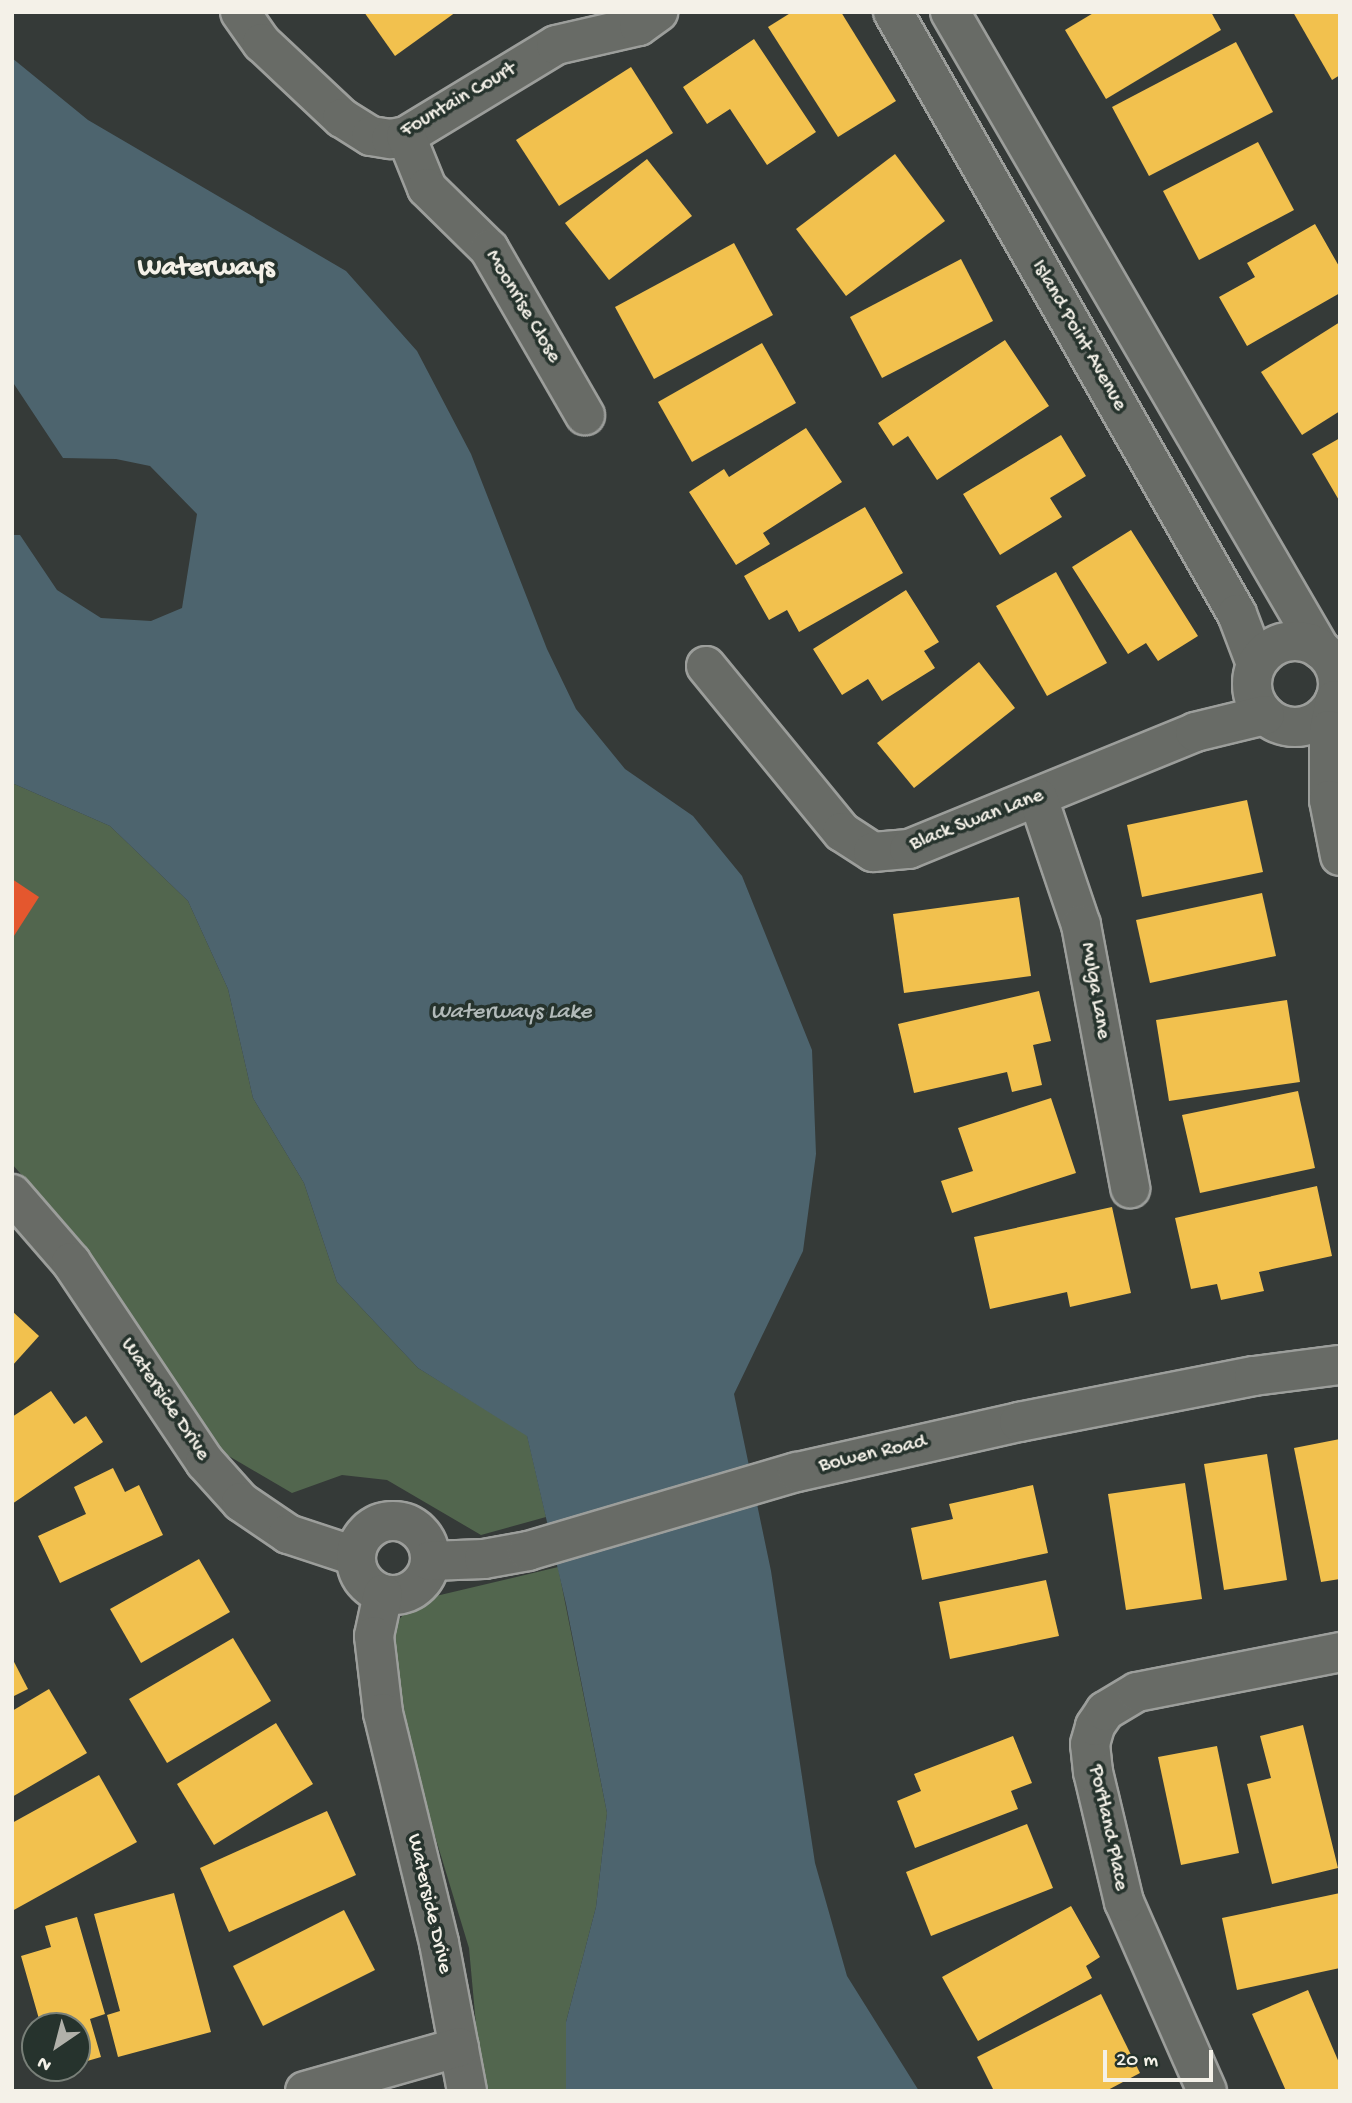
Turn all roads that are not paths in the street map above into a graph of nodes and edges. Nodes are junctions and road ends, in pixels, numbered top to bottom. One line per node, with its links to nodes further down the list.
1 (240, 12): 7 (street, Fountain Court)
2 (578, 12): 6 (street, Fountain Court)
3 (657, 12): 6 (street, Fountain Court)
4 (893, 12): 9 (street, Island Point Avenue)
5 (950, 12): 8 (street)
6 (556, 45): 7 (street, Fountain Court)
7 (407, 136): 10 (street, Moonrise Close)
8 (1099, 270): 9 (street); 12 (street)
9 (1054, 295): 13 (street, Island Point Avenue)
10 (584, 415)
11 (706, 666): 14 (street, Black Swan Lane)
12 (1334, 676): 13 (street); 13 (street, Black Swan Lane); 15 (street, Island Point Avenue)
13 (1263, 699): 14 (street, Black Swan Lane); 15 (street, Island Point Avenue)
14 (1038, 798): 17 (street, Mulga Lane)
15 (1329, 800): 16 (street, Island Point Avenue)
16 (1340, 856)
17 (1130, 1188)
18 (12, 1194): 20 (street, Waterside Drive)
19 (1334, 1369): 21 (street, Bowen Road)
20 (355, 1556): 21 (street); 22 (street)
21 (430, 1561): 22 (street)
22 (383, 1594): 24 (street, Waterside Drive)
23 (1340, 1652): 27 (street, Portland Place)
24 (459, 2047): 25 (street); 26 (street, Waterside Drive)
25 (305, 2091)
26 (467, 2091)
27 (1207, 2091)

